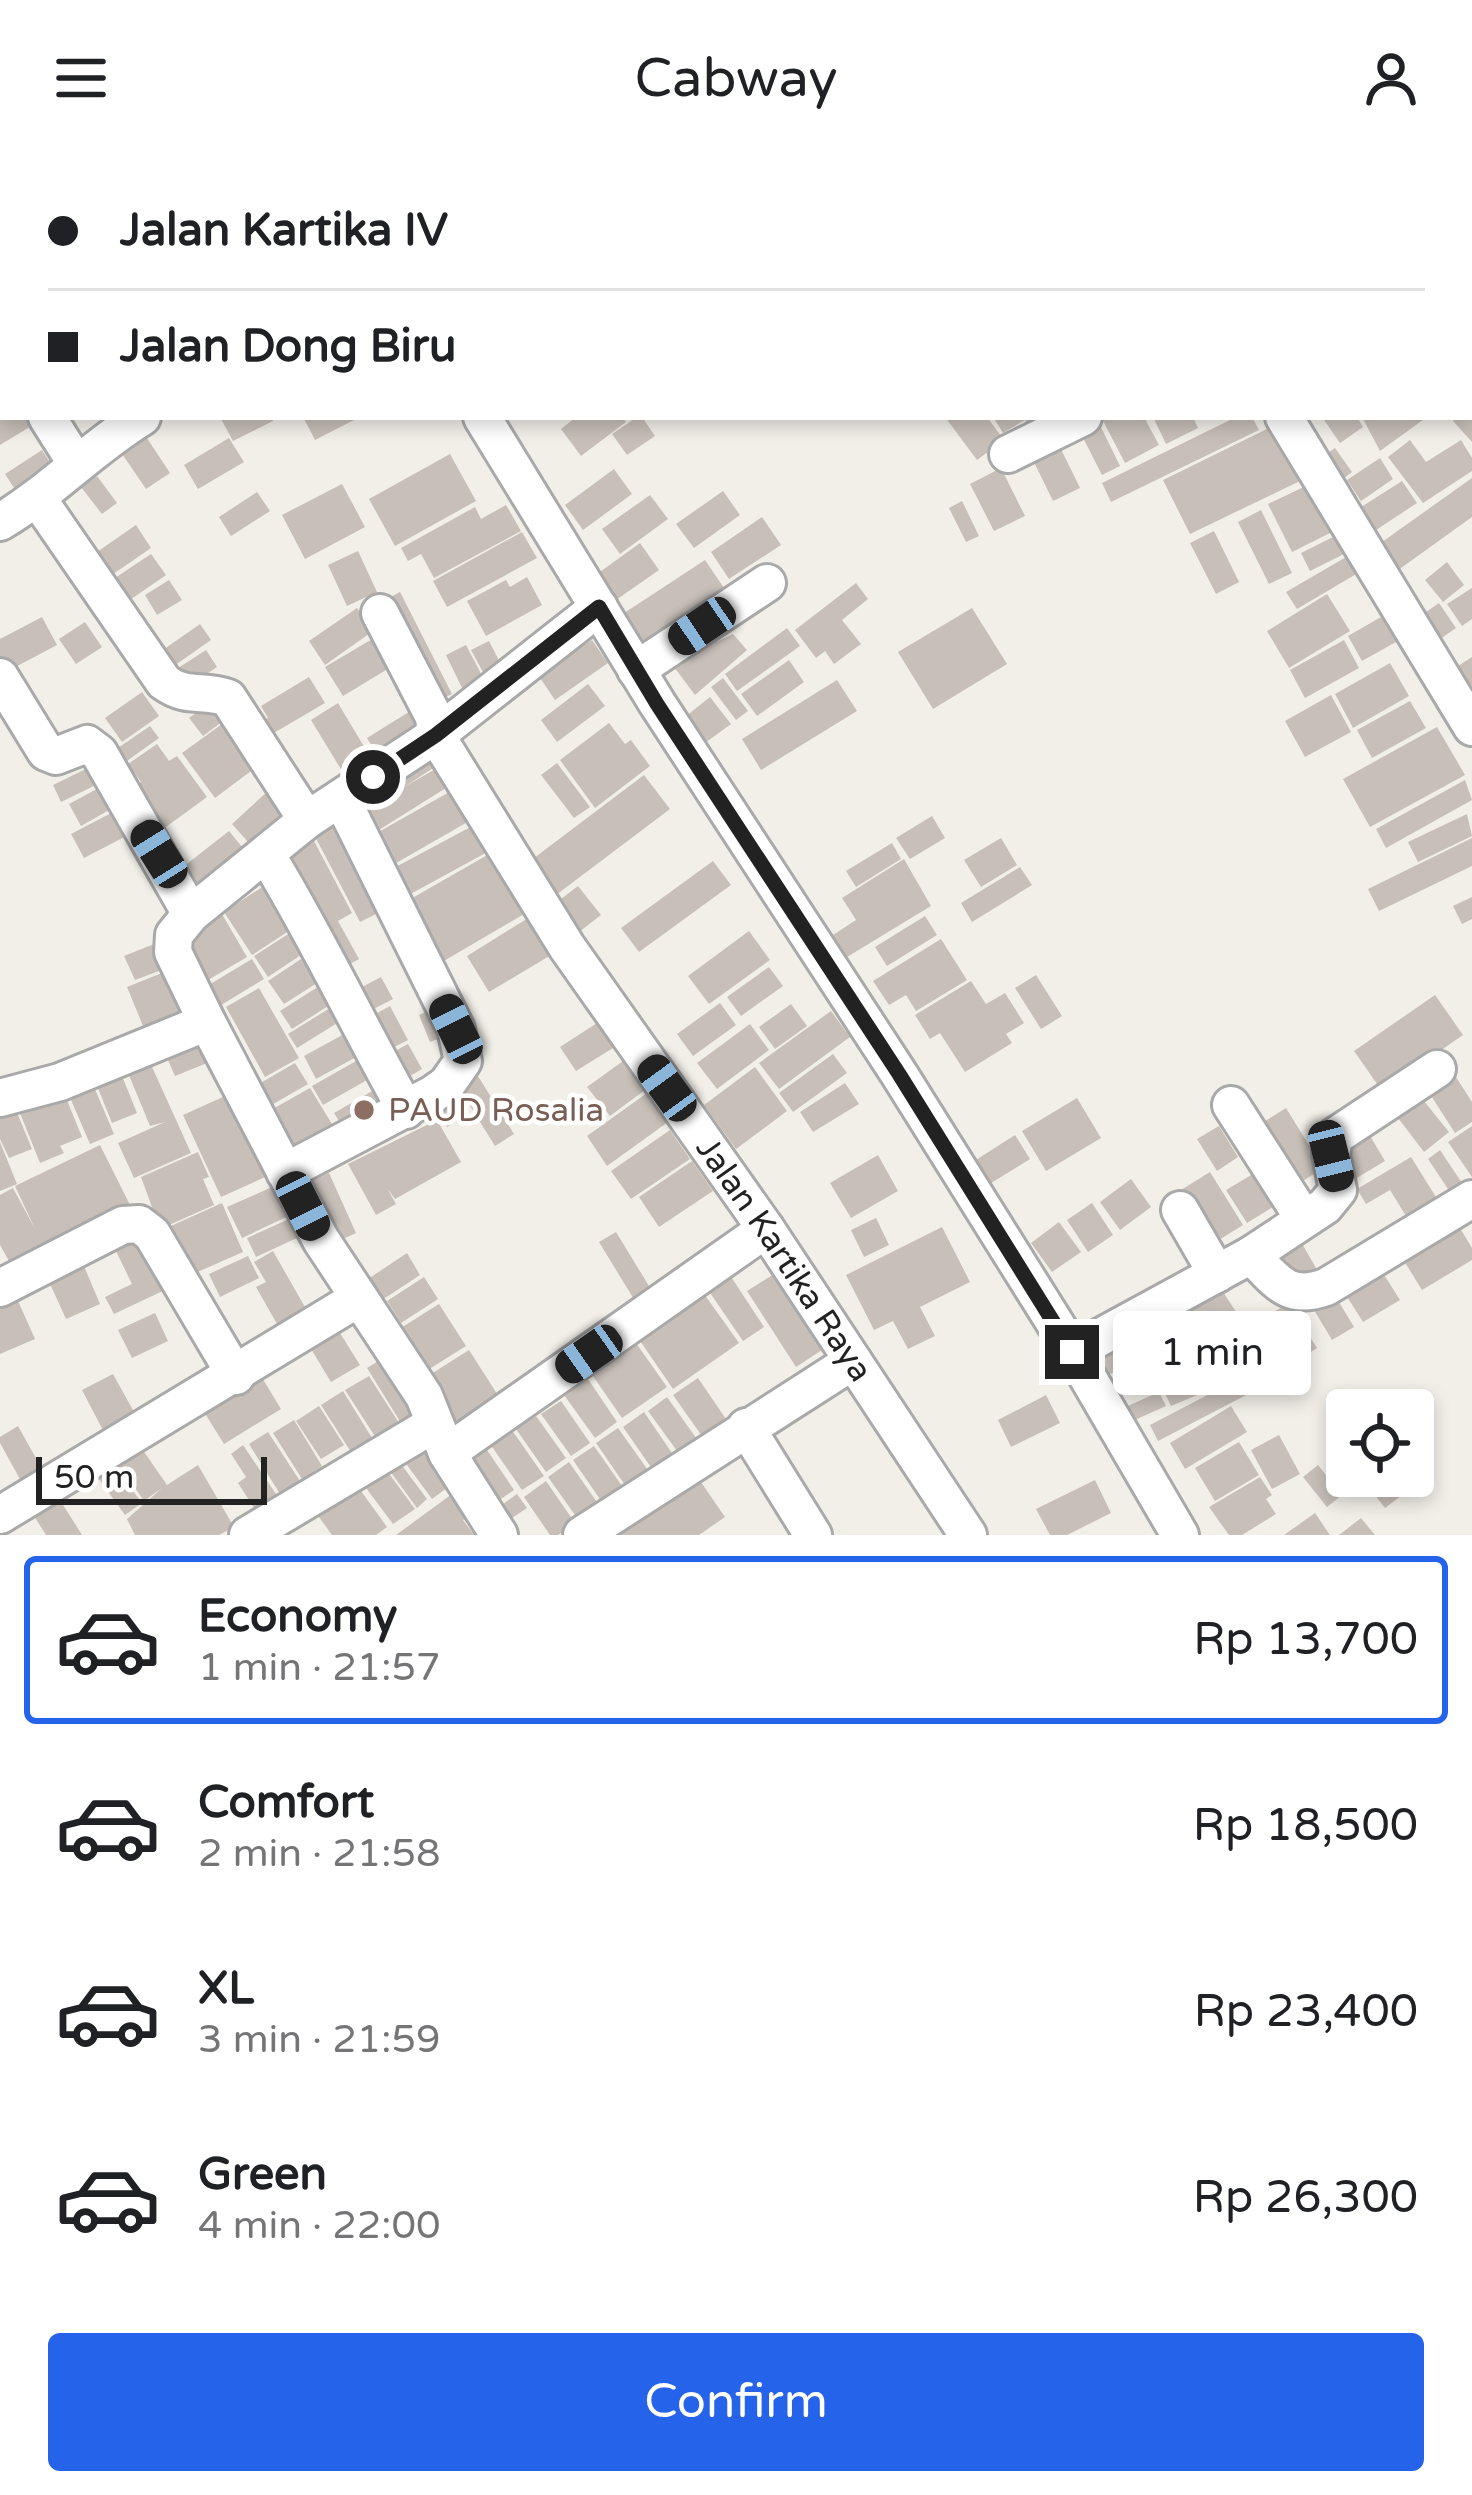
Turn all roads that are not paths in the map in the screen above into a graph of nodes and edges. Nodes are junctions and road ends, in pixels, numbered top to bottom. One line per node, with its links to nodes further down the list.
1 (49, 420): 7 (street)
2 (138, 420): 7 (street)
3 (484, 420): 11 (street)
4 (1077, 420): 6 (street)
5 (1286, 420): 15 (street)
6 (1008, 454)
7 (76, 463): 8 (street)
8 (38, 500): 9 (street); 18 (street)
9 (0, 522)
10 (767, 583): 13 (street)
11 (599, 607): 13 (street); 16 (street)
12 (380, 613): 16 (street, Jalan Kartika Raya)
13 (636, 670): 35 (street)
14 (0, 677): 20 (street)
15 (1472, 728)
16 (436, 735): 17 (street); 30 (street, Jalan Kartika Raya)
17 (341, 798): 18 (street); 25 (street)
18 (307, 820): 19 (street)
19 (266, 854): 20 (street); 25 (street)
20 (191, 914): 21 (street)
21 (207, 1022): 23 (street); 26 (street)
22 (1437, 1069): 29 (street)
23 (0, 1098)
24 (1231, 1105): 29 (street)
25 (406, 1110): 26 (street)
26 (285, 1172): 34 (street)
27 (1472, 1198): 31 (street)
28 (1180, 1210): 32 (street)
29 (1304, 1219): 31 (street)
30 (766, 1229): 36 (street, Jalan Kartika Raya); 39 (street)
31 (1251, 1256): 32 (street)
32 (1217, 1274): 35 (street)
33 (0, 1288): 37 (street)
34 (359, 1298): 37 (street); 39 (street)
35 (1072, 1352): 46 (street)
36 (853, 1361): 38 (street); 45 (street, Jalan Kartika Raya)
37 (233, 1371): 40 (street)
38 (746, 1427): 43 (street); 44 (street)
39 (440, 1439): 41 (street); 42 (street)
40 (0, 1515)
41 (248, 1535)
42 (499, 1535)
43 (582, 1535)
44 (813, 1535)
45 (968, 1535)
46 (1180, 1535)

